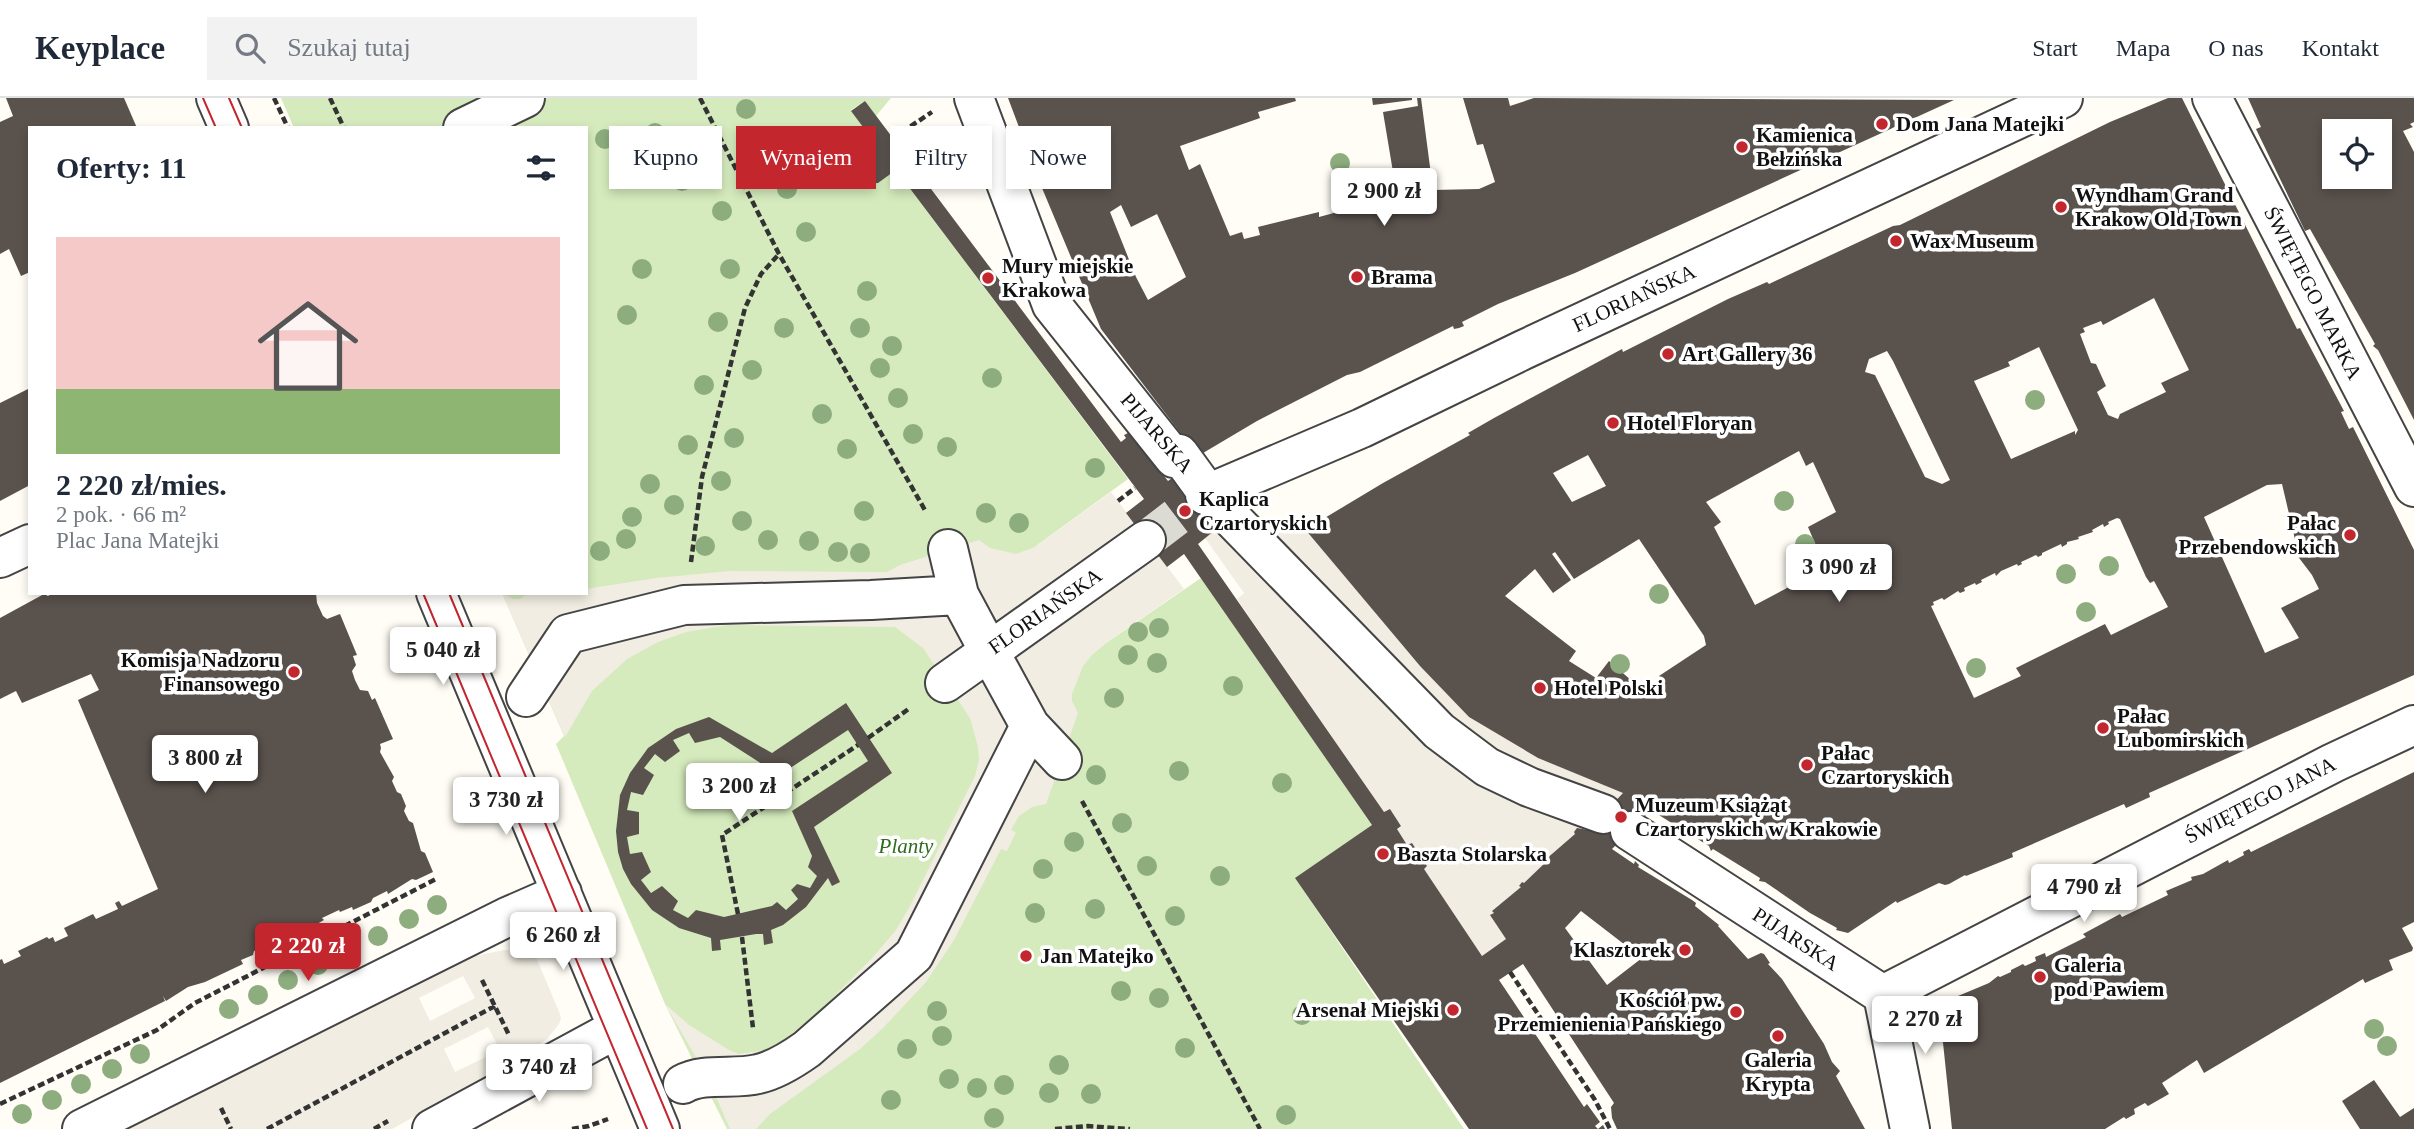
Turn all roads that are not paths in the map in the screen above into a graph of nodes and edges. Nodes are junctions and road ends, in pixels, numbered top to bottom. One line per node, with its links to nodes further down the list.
1 (216, 98): 6 (street)
2 (525, 98): 7 (street)
3 (974, 98): 9 (street, PIJARSKA)
4 (2063, 98): 9 (street, FLORIAŃSKA)
5 (2213, 98): 8 (street, ŚWIĘTEGO MARKA)
6 (228, 126)
7 (468, 126)
8 (2414, 487)
9 (1207, 494): 23 (street, PIJARSKA)
10 (1146, 540): 16 (street, FLORIAŃSKA)
11 (28, 545): 13 (street)
12 (948, 550): 15 (street)
13 (0, 558)
14 (437, 595): 22 (street)
15 (959, 595): 16 (street); 18 (street)
16 (989, 651): 17 (street, FLORIAŃSKA); 20 (street)
17 (945, 683)
18 (526, 697)
19 (2414, 725): 23 (street, ŚWIĘTEGO JANA)
20 (1030, 726): 21 (street); 25 (street)
21 (1062, 760)
22 (562, 893): 24 (street); 26 (street)
23 (1883, 995): 29 (street)
24 (618, 1028): 27 (street); 28 (street)
25 (683, 1084)
26 (82, 1129)
27 (432, 1129)
28 (660, 1129)
29 (1910, 1129)

